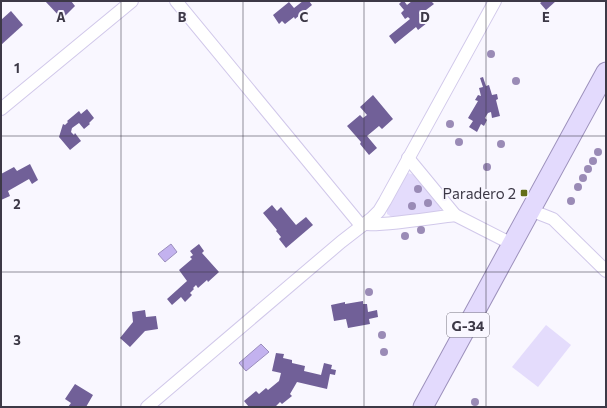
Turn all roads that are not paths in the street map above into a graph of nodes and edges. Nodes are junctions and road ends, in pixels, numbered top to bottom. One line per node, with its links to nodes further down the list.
1 (132, 1): 5 (street)
2 (176, 1): 9 (street)
3 (495, 1): 6 (street)
4 (606, 72): 7 (main road, G-34)
5 (1, 109)
6 (408, 158): 8 (street); 9 (street)
7 (530, 210): 10 (main road, G-34); 11 (street)
8 (455, 215): 9 (street); 10 (street)
9 (362, 224): 12 (street)
10 (512, 244): 14 (main road, G-34)
11 (606, 271)
12 (160, 403): 13 (street)
13 (147, 407)
14 (423, 407)

